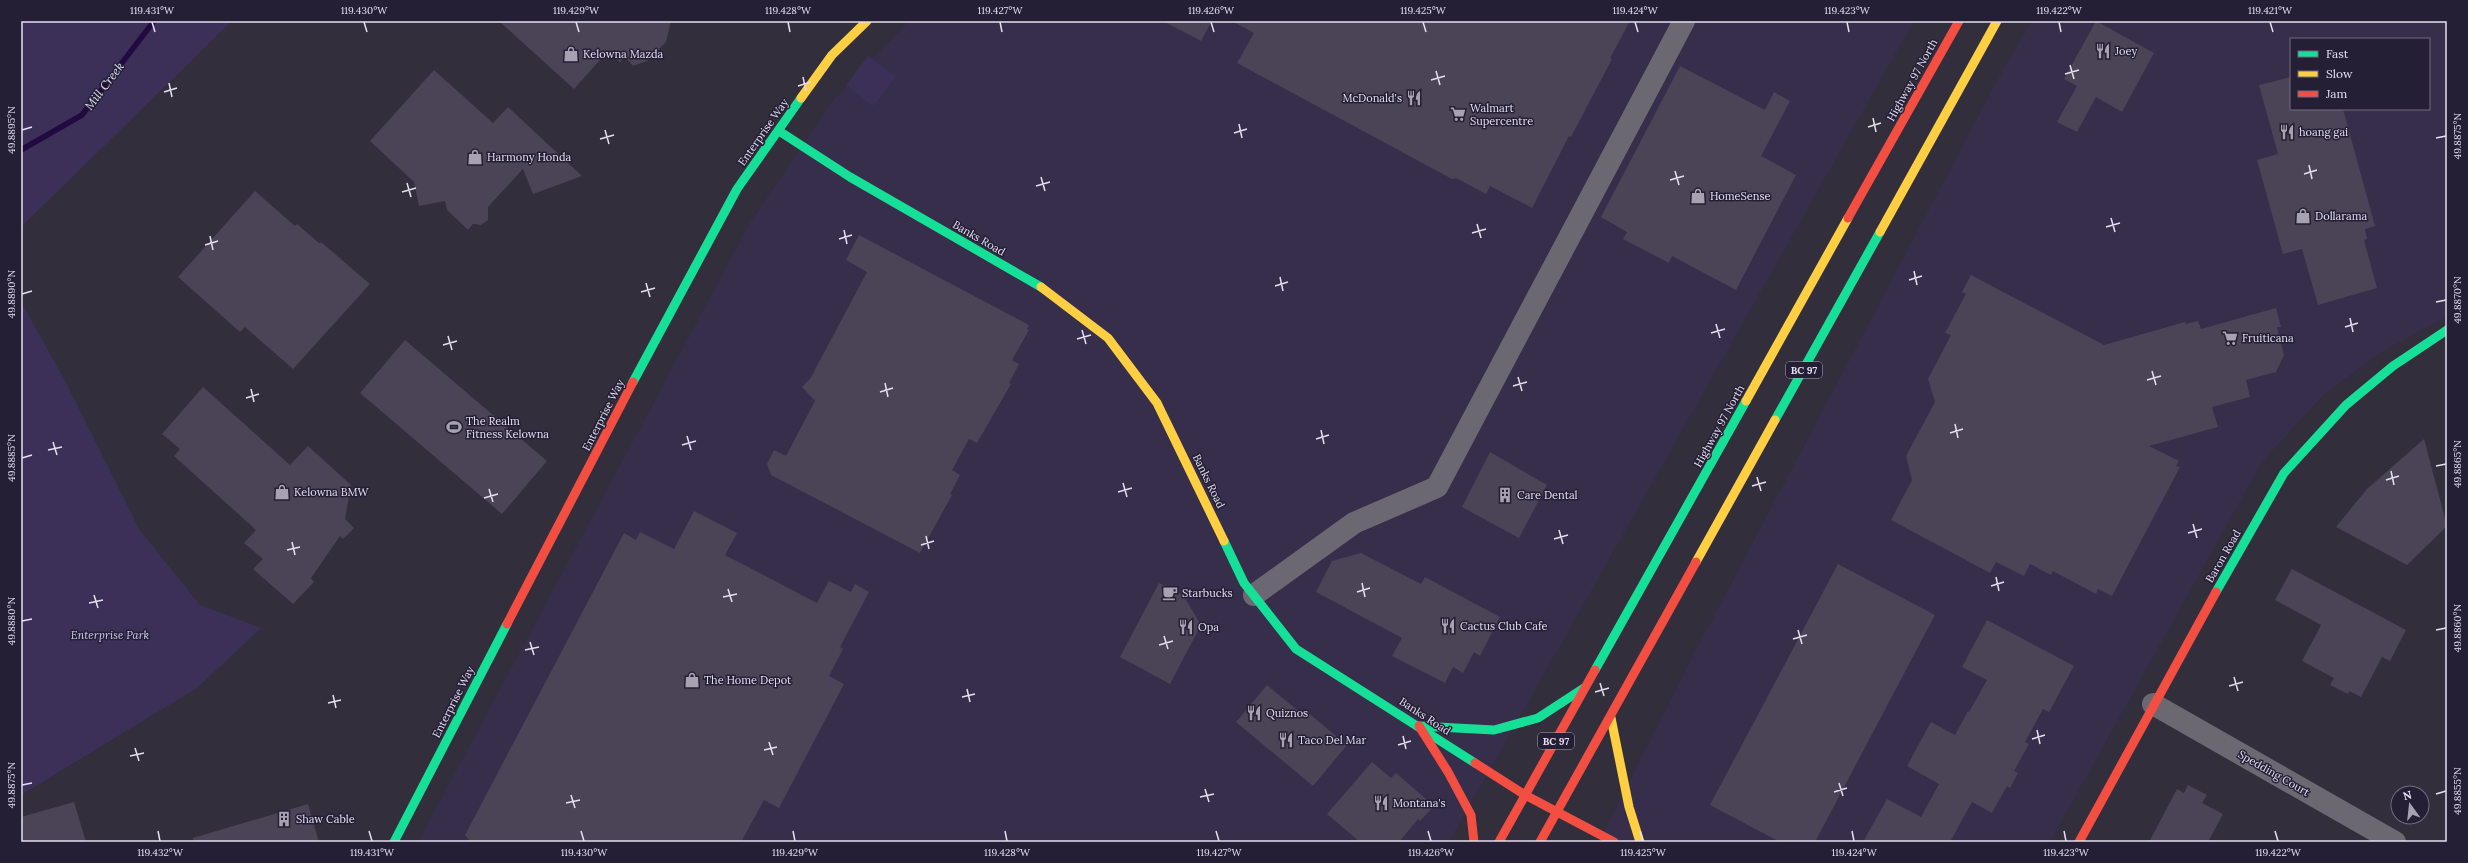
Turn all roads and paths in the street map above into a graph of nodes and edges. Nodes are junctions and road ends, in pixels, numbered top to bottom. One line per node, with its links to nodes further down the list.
1 (867, 21): 5 (main road, Enterprise Way)
2 (1684, 21): 7 (street)
3 (1959, 21): 8 (main road, Highway 97 North / BC 97)
4 (1997, 21): 10 (main road, BC 97)
5 (780, 131): 7 (main road, Banks Road); 14 (main road, Enterprise Way)
6 (2447, 330): 9 (main road, Baron Road)
7 (1254, 595): 11 (main road, Banks Road)
8 (1587, 686): 11 (main road); 12 (main road, Highway 97 North / BC 97)
9 (2153, 704): 20 (main road, Baron Road); 21 (street, Spedding Court)
10 (1611, 718): 13 (main road, BC 97); 19 (main road)
11 (1418, 726): 12 (main road, Banks Road); 15 (main road)
12 (1525, 795): 13 (main road, Banks Road); 16 (main road, Highway 97 North / BC 97)
13 (1557, 812): 17 (main road, BC 97); 18 (main road, Banks Road)
14 (394, 842)
15 (1474, 842)
16 (1499, 842)
17 (1540, 842)
18 (1614, 842)
19 (1640, 842)
20 (2079, 842)
21 (2395, 842)

